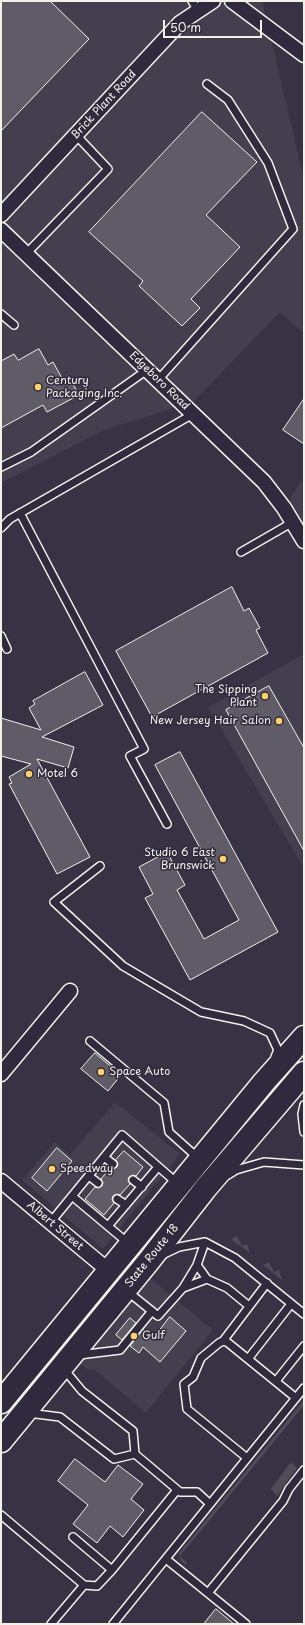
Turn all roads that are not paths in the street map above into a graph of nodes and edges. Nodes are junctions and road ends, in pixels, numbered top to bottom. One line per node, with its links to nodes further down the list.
1 (213, 1): 3 (street, Brick Plant Road)
2 (232, 1): 4 (street)
3 (195, 6): 6 (street, Brick Plant Road)
4 (304, 56)
5 (207, 84): 13 (lane)
6 (76, 135): 7 (street, Brick Plant Road); 9 (lane)
7 (1, 215)
8 (1, 230): 9 (street, Edgeboro Road)
9 (26, 254): 12 (street, Edgeboro Road)
10 (1, 314): 11 (lane)
11 (14, 326)
12 (147, 370): 13 (street, Edgeboro Road); 15 (lane)
13 (158, 380): 14 (street, Edgeboro Road)
14 (193, 414): 16 (lane); 17 (street, Edgeboro Road)
15 (1, 467)
16 (20, 513): 18 (lane); 23 (lane)
17 (293, 522): 19 (street, Edgeboro Road); 20 (lane)
18 (1, 528)
19 (304, 541)
20 (241, 552)
21 (1, 636): 22 (lane)
22 (7, 649)
23 (167, 824)
24 (100, 866): 30 (lane)
25 (70, 991): 28 (street)
26 (304, 1037): 30 (highway)
27 (90, 1041): 34 (lane)
28 (2, 1069)
29 (304, 1073): 44 (highway, State Route 18)
30 (264, 1082): 34 (highway)
31 (304, 1105): 32 (lane)
32 (304, 1132)
33 (104, 1157): 35 (lane); 37 (lane); 38 (lane)
34 (200, 1160): 42 (highway)
35 (113, 1164)
36 (304, 1165): 44 (lane)
37 (158, 1167): 42 (lane); 43 (lane)
38 (89, 1176): 41 (lane); 45 (lane)
39 (133, 1180): 43 (lane)
40 (1, 1182): 48 (street, Albert Street)
41 (98, 1183)
42 (179, 1185): 51 (highway)
43 (142, 1187): 47 (lane)
44 (205, 1189): 52 (highway, State Route 18)
45 (72, 1196): 48 (lane); 49 (lane)
46 (118, 1199): 47 (lane)
47 (126, 1205): 49 (lane)
48 (50, 1223): 54 (street, Albert Street)
49 (108, 1226): 51 (lane)
50 (205, 1242): 52 (lane); 53 (lane); 56 (lane)
51 (130, 1245): 54 (highway)
52 (148, 1262): 58 (highway, State Route 18)
53 (197, 1265): 55 (lane); 57 (lane)
54 (108, 1271): 70 (highway)
55 (207, 1279): 57 (lane); 60 (lane)
56 (267, 1283): 59 (lane); 60 (lane)
57 (183, 1288): 61 (lane)
58 (125, 1290): 61 (lane); 66 (highway, State Route 18)
59 (291, 1304): 62 (lane); 65 (lane)
60 (249, 1306): 63 (lane)
61 (152, 1312): 66 (lane)
62 (304, 1314)
63 (223, 1341): 65 (lane); 74 (lane)
64 (304, 1346): 67 (lane)
65 (248, 1359): 67 (lane)
66 (66, 1361): 71 (highway, State Route 18); 73 (lane)
67 (276, 1381): 69 (lane)
68 (304, 1388): 69 (lane)
69 (296, 1398): 74 (lane)
70 (1, 1402)
71 (24, 1412): 72 (highway, State Route 18); 73 (lane)
72 (1, 1441)
73 (135, 1454): 76 (lane)
74 (247, 1458): 77 (lane)
75 (304, 1470): 83 (lane)
76 (177, 1490): 77 (lane); 81 (lane)
77 (210, 1504): 80 (lane)
78 (1, 1515): 82 (lane)
79 (73, 1537): 81 (lane)
80 (166, 1559): 83 (lane); 85 (lane)
81 (112, 1570): 82 (lane)
82 (84, 1585): 84 (lane)
83 (208, 1593): 86 (lane)
84 (51, 1624)
85 (113, 1624)
86 (246, 1624)

